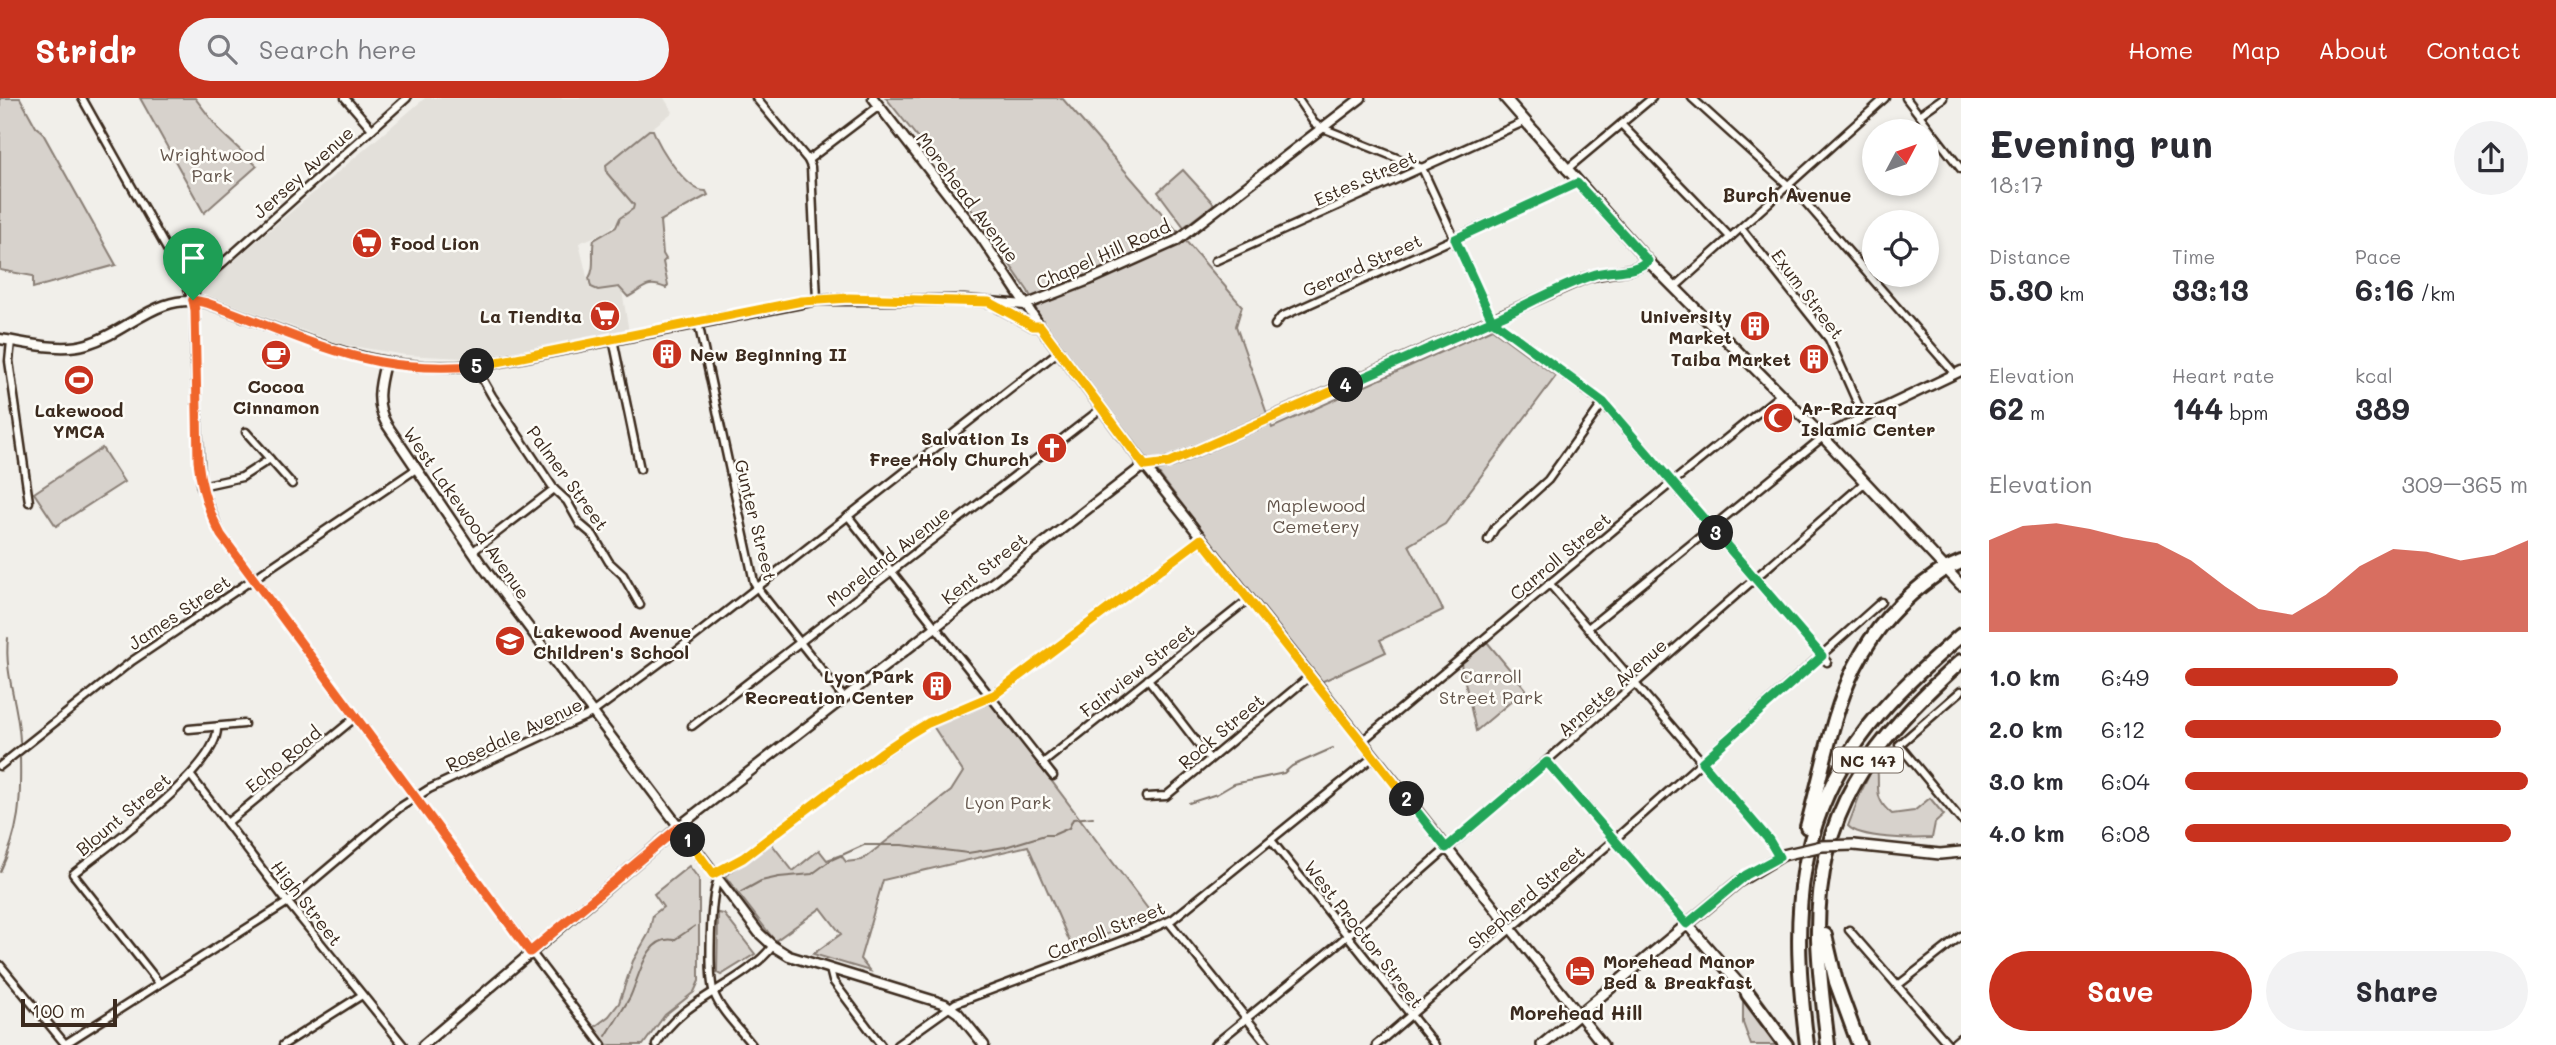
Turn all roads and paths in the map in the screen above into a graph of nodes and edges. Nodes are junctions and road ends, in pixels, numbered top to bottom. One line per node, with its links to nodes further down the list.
1 (82, 98): 32 (street)
2 (345, 98): 19 (street)
3 (407, 98): 19 (street, Jersey Avenue)
4 (756, 98): 20 (street)
5 (873, 98): 14 (street, Morehead Avenue)
6 (1297, 98): 18 (street)
7 (1361, 98): 18 (street, Chapel Hill Road)
8 (1505, 98): 16 (main road)
9 (1652, 98): 17 (street)
10 (1692, 98): 25 (street)
11 (1885, 98): 25 (street)
12 (1906, 98): 15 (street)
13 (1943, 98): 15 (street)
14 (879, 106): 20 (street); 35 (street, Morehead Avenue)
15 (1919, 115): 22 (street)
16 (1525, 121): 21 (street, Estes Street); 23 (main road)
17 (1621, 124): 23 (street); 27 (street)
18 (1320, 127): 21 (street); 35 (street, Chapel Hill Road)
19 (372, 129): 32 (street, Jersey Avenue)
20 (808, 160): 33 (street)
21 (1422, 168): 28 (street); 29 (street, Estes Street)
22 (1961, 169)
23 (1566, 170): 24 (main road)
24 (1577, 183): 28 (street, Gerard Street); 30 (main road)
25 (1789, 184): 26 (street); 46 (street)
26 (1741, 228): 27 (street); 50 (street, Exum Street)
27 (1730, 237): 31 (street)
28 (1455, 239): 36 (street); 38 (street, Gerard Street)
29 (1215, 261)
30 (1648, 261): 31 (main road); 36 (street, Kent Street)
31 (1674, 288): 47 (main road)
32 (193, 300): 42 (street, Chapel Hill Road); 44 (street, Chapel Hill Road); 60 (street)
33 (817, 300): 34 (street, Chapel Hill Road); 37 (street, Chapel Hill Road)
34 (989, 302): 35 (street, Chapel Hill Road); 39 (street)
35 (1025, 305): 39 (street, Morehead Avenue)
36 (1492, 320): 48 (street); 54 (street, Kent Street)
37 (698, 322): 41 (street, Chapel Hill Road); 75 (street, Gunter Street)
38 (1275, 325)
39 (1040, 326): 43 (street, Morehead Avenue)
40 (0, 339): 42 (street, Chapel Hill Road)
41 (613, 339): 45 (street, Chapel Hill Road); 56 (street)
42 (11, 341): 62 (street)
43 (1059, 351): 49 (street, Morehead Avenue); 63 (street, Rosedale Avenue)
44 (385, 363): 45 (street, Chapel Hill Road); 55 (street, West Lakewood Avenue)
45 (475, 366): 61 (street, Palmer Street)
46 (1958, 373): 50 (street)
47 (1780, 396): 52 (main road); 57 (street, Carroll Street)
48 (1603, 402): 57 (street); 66 (street)
49 (1102, 408): 54 (street, Morehead Avenue); 70 (street, Moreland Avenue)
50 (1864, 418): 52 (street)
51 (246, 432): 53 (street)
52 (1823, 438): 58 (main road); 64 (street)
53 (270, 459): 59 (street); 60 (street)
54 (1145, 466): 65 (street, Morehead Avenue); 79 (street, Kent Street)
55 (416, 469): 67 (street, West Lakewood Avenue); 71 (street, James Street)
56 (640, 469)
57 (1672, 482): 64 (street); 73 (street, Carroll Street)
58 (1864, 483): 69 (main road); 72 (street, Arnette Avenue)
59 (292, 484)
60 (201, 486): 71 (street)
61 (554, 488): 67 (street); 78 (street, Palmer Street)
62 (29, 502)
63 (848, 516): 70 (street); 75 (street, Rosedale Avenue)
64 (1711, 527): 72 (street); 80 (street)
65 (1201, 539): 76 (street, Morehead Avenue); 90 (street)
66 (1488, 540)
67 (472, 552): 92 (street, West Lakewood Avenue)
68 (1961, 562): 69 (highway)
69 (1946, 569): 74 (main road); 115 (highway)
70 (892, 571): 79 (street); 82 (street, Moreland Avenue)
71 (254, 578): 93 (street); 104 (street, James Street)
72 (1755, 580): 83 (street); 88 (street, Arnette Avenue)
73 (1549, 583): 80 (street); 98 (street, Carroll Street)
74 (1961, 585)
75 (757, 587): 82 (street, Gunter Street); 92 (street, Rosedale Avenue)
76 (1249, 599): 86 (street, Morehead Avenue); 87 (street, Fairview Street)
77 (1881, 602): 83 (street, Shepherd Street)
78 (640, 605)
79 (935, 626): 90 (street); 91 (street, Kent Street)
80 (1588, 628): 88 (street)
81 (1961, 635): 115 (highway, NC 147)
82 (800, 642): 91 (street, Gunter Street); 95 (street, Moreland Avenue)
83 (1822, 656): 85 (street); 102 (street, Shepherd Street)
84 (1961, 660): 119 (highway, NC 147)
85 (1827, 662)
86 (1310, 676): 98 (street, Morehead Avenue); 100 (street, Rock Street)
87 (1148, 679): 100 (street); 103 (street, Fairview Street)
88 (1636, 685): 101 (street, Arnette Avenue); 102 (street)
89 (1961, 691): 109 (street)
90 (990, 697): 103 (street); 118 (street)
91 (844, 698): 111 (street, Kent Street)
92 (593, 713): 107 (street, Rosedale Avenue); 111 (street, West Lakewood Avenue)
93 (356, 716): 107 (street); 110 (street, Echo Road)
94 (244, 724): 96 (street)
95 (692, 726)
96 (217, 727): 97 (street); 105 (street, Blount Street)
97 (189, 729)
98 (1361, 742): 99 (street, Morehead Avenue)
99 (1373, 757): 112 (street, Carroll Street); 114 (street, Morehead Avenue)
100 (1209, 758): 108 (street, Rock Street)
101 (1547, 762): 113 (street); 114 (street, Arnette Avenue)
102 (1702, 762): 113 (street, Shepherd Street); 117 (street)
103 (1043, 763): 106 (street)
104 (0, 766)
105 (191, 776): 110 (street, High Street); 131 (street, Blount Street)
106 (1053, 776)
107 (416, 797): 120 (street, Rosedale Avenue); 128 (street)
108 (1146, 797)
109 (1961, 820)
110 (227, 823): 120 (street, High Street)
111 (679, 827): 118 (street, West Lakewood Avenue); 128 (street, Kent Street)
112 (1271, 840): 121 (street, Carroll Street); 125 (street, West Proctor Street)
113 (1614, 840): 122 (street); 123 (street, Shepherd Street)
114 (1446, 848): 123 (street, Morehead Avenue); 125 (street, Arnette Avenue)
115 (1807, 851): 158 (highway, NC 147)
116 (1961, 852): 117 (main road, bridge)
117 (1781, 856): 122 (main road)
118 (716, 877): 127 (street, West Lakewood Avenue); 133 (street)
119 (1820, 887): 159 (highway, NC 147); 160 (highway)
120 (288, 902): 131 (street, Rosedale Avenue); 135 (street, High Street)
121 (1169, 922): 136 (street, Carroll Street); 139 (street)
122 (1687, 924): 134 (main road); 137 (main road)
123 (1510, 929): 137 (street, Morehead Avenue); 138 (street, Shepherd Street)
124 (1849, 930): 132 (street)
125 (1348, 934): 138 (street, West Proctor Street); 139 (street, Arnette Avenue)
126 (1961, 936): 132 (street)
127 (773, 946): 130 (street, West Lakewood Avenue); 133 (street)
128 (530, 952): 144 (street, Kent Street); 145 (street)
129 (0, 965): 141 (street)
130 (830, 969): 136 (street, West Lakewood Avenue); 148 (street)
131 (159, 983): 141 (street, Rosedale Avenue)
132 (1897, 986): 161 (street)
133 (713, 991): 146 (street); 147 (street)
134 (1748, 994): 157 (highway)
135 (362, 995): 142 (street); 143 (street, High Street)
136 (949, 1006): 149 (street, Carroll Street); 150 (street, West Lakewood Avenue)
137 (1579, 1014): 155 (main road); 156 (street, Morehead Avenue)
138 (1411, 1015): 153 (street, Shepherd Street); 154 (street, West Proctor Street)
139 (1247, 1018): 151 (street, Arnette Avenue); 152 (street)
140 (1961, 1039): 161 (main road)
141 (66, 1044)
142 (283, 1045)
143 (402, 1045)
144 (423, 1045)
145 (602, 1045)
146 (656, 1045)
147 (752, 1045)
148 (881, 1045)
149 (897, 1045)
150 (984, 1045)
151 (1214, 1045)
152 (1268, 1045)
153 (1376, 1045)
154 (1435, 1045)
155 (1542, 1045)
156 (1604, 1045)
157 (1786, 1045)
158 (1807, 1045)
159 (1828, 1045)
160 (1859, 1045)
161 (1951, 1045)

